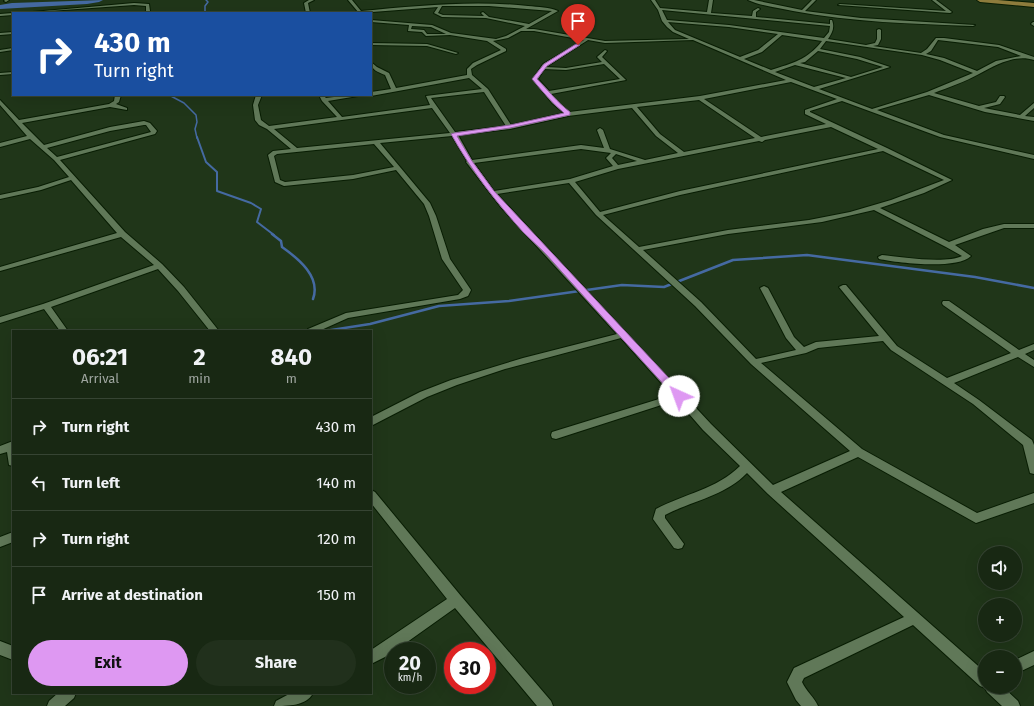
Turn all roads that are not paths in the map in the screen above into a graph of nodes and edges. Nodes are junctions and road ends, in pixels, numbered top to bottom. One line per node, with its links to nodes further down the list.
1 (312, 0): 22 (street)
2 (350, 0): 23 (street)
3 (653, 0): 17 (street)
4 (711, 0): 25 (street)
5 (750, 0): 9 (street)
6 (814, 0): 19 (street)
7 (934, 0): 16 (street)
8 (980, 0): 11 (main road)
9 (757, 1): 19 (street)
10 (886, 1): 16 (street)
11 (1004, 1): 15 (main road)
12 (481, 4): 13 (street); 29 (street); 37 (street)
13 (438, 5): 24 (street); 29 (street)
14 (840, 5): 16 (street)
15 (1034, 5)
16 (883, 8)
17 (659, 9): 25 (street); 32 (street)
18 (758, 9): 30 (street)
19 (803, 11): 28 (street)
20 (42, 12): 21 (street)
21 (147, 12)
22 (308, 12)
23 (359, 12)
24 (370, 12)
25 (709, 13): 30 (street)
26 (12, 14): 27 (street)
27 (0, 15)
28 (829, 16): 36 (street); 38 (street)
29 (486, 17): 37 (street)
30 (754, 17): 38 (street)
31 (372, 21): 35 (street)
32 (664, 21): 46 (street); 50 (street)
33 (0, 23): 34 (street)
34 (5, 23)
35 (411, 24): 45 (street); 45 (street)
36 (918, 24): 39 (street); 42 (street)
37 (529, 25): 40 (street)
38 (832, 25): 47 (street)
39 (973, 25)
40 (522, 30): 48 (street); 49 (street)
41 (879, 30): 52 (street)
42 (920, 30)
43 (12, 33): 44 (street)
44 (0, 34)
45 (450, 34): 48 (street)
46 (781, 34): 47 (street); 60 (street)
47 (824, 39): 52 (street); 55 (street)
48 (489, 40): 70 (street)
49 (586, 40): 50 (street); 65 (street)
50 (694, 40): 60 (street)
51 (372, 44): 57 (street)
52 (868, 45): 58 (street)
53 (12, 49): 54 (street)
54 (0, 50)
55 (817, 50): 64 (street); 71 (street)
56 (604, 51): 62 (street)
57 (456, 53)
58 (922, 54): 59 (street); 68 (street)
59 (1027, 56): 61 (street); 68 (street)
60 (741, 58): 66 (street)
61 (1034, 59)
62 (605, 63): 65 (street); 76 (street)
63 (372, 64): 74 (street)
64 (797, 64): 66 (street); 71 (street)
65 (544, 68): 76 (street)
66 (772, 71): 72 (street)
67 (12, 73): 69 (street)
68 (978, 73): 77 (street)
69 (0, 74)
70 (470, 76): 74 (street); 75 (street)
71 (852, 78): 73 (street)
72 (792, 80): 73 (street); 84 (street)
73 (814, 89): 85 (street)
74 (394, 90): 78 (street)
75 (486, 90): 89 (street); 101 (street)
76 (548, 93): 95 (street)
77 (929, 93): 91 (street); 94 (street)
78 (372, 94)
79 (118, 96): 87 (street)
80 (258, 96): 102 (street)
81 (342, 96): 82 (street)
82 (322, 97): 97 (street)
83 (1002, 97): 91 (street)
84 (700, 98): 90 (street); 106 (street)
85 (844, 99): 94 (street); 100 (street)
86 (0, 102): 93 (street)
87 (110, 105): 92 (street); 99 (street)
88 (1034, 105): 96 (street)
89 (432, 106): 97 (street); 104 (street)
90 (633, 106): 95 (street); 114 (street)
91 (978, 108): 96 (street)
92 (125, 109)
93 (3, 110): 99 (street)
94 (873, 110): 115 (street)
95 (568, 114): 101 (street)
96 (1021, 117): 98 (street)
97 (341, 119): 102 (street)
98 (1034, 119)
99 (18, 122): 105 (street)
100 (832, 125): 106 (street); 112 (street)
101 (510, 127): 104 (street)
102 (270, 128): 110 (street)
103 (600, 130): 111 (street)
104 (454, 134): 107 (street); 117 (street)
105 (31, 137): 108 (street); 109 (street)
106 (762, 140): 114 (street)
107 (376, 142): 110 (street); 120 (street)
108 (0, 145)
109 (44, 147): 116 (street); 116 (street)
110 (296, 150): 120 (street)
111 (608, 150): 113 (street); 117 (street)
112 (885, 150): 125 (street); 126 (street)
113 (616, 152): 118 (street); 119 (street)
114 (683, 154): 118 (street)
115 (1034, 156)
116 (56, 159): 121 (street)
117 (469, 162): 123 (street)
118 (644, 162): 119 (street)
119 (617, 167): 122 (street)
120 (398, 168): 141 (street)
121 (72, 178): 124 (street); 128 (street)
122 (571, 181): 123 (street); 126 (street)
123 (492, 193): 142 (street)
124 (0, 197)
125 (873, 207): 129 (street); 130 (street)
126 (598, 214): 130 (street)
127 (1034, 226): 129 (street)
128 (122, 234): 132 (street); 133 (street)
129 (949, 245): 131 (street)
130 (638, 249): 147 (street)
131 (882, 257)
132 (159, 266): 137 (street); 140 (street)
133 (0, 269)
134 (842, 287): 143 (street)
135 (764, 288): 145 (street)
136 (946, 303): 146 (street)
137 (46, 306): 138 (street); 139 (street)
138 (0, 320)
139 (63, 330)
140 (214, 330)
141 (313, 330)
142 (623, 335): 150 (street); 151 (street)
143 (887, 338): 145 (street); 149 (street)
144 (1034, 347): 146 (street)
145 (803, 351): 147 (street)
146 (1017, 353): 148 (street); 149 (street)
147 (754, 362): 155 (street)
148 (1034, 364)
149 (947, 382): 157 (street)
150 (679, 396): 152 (street); 156 (street)
151 (372, 421)
152 (556, 435)
153 (12, 445): 154 (street)
154 (0, 450)
155 (858, 452): 158 (street); 160 (street)
156 (747, 466): 158 (street); 163 (street)
157 (1034, 470)
158 (772, 492): 165 (street)
159 (372, 498): 164 (street)
160 (1034, 498)
161 (12, 537): 162 (street)
162 (0, 542)
163 (678, 544)
164 (456, 600): 168 (street); 177 (street)
165 (915, 618): 171 (street); 178 (street)
166 (0, 648): 167 (street)
167 (12, 653)
168 (372, 656)
169 (1034, 658): 170 (street)
170 (1022, 664)
171 (978, 675)
172 (68, 694): 175 (street)
173 (304, 694): 176 (street)
174 (1000, 694): 179 (street)
175 (54, 706)
176 (281, 706)
177 (546, 706)
178 (811, 706)
179 (1013, 706)

